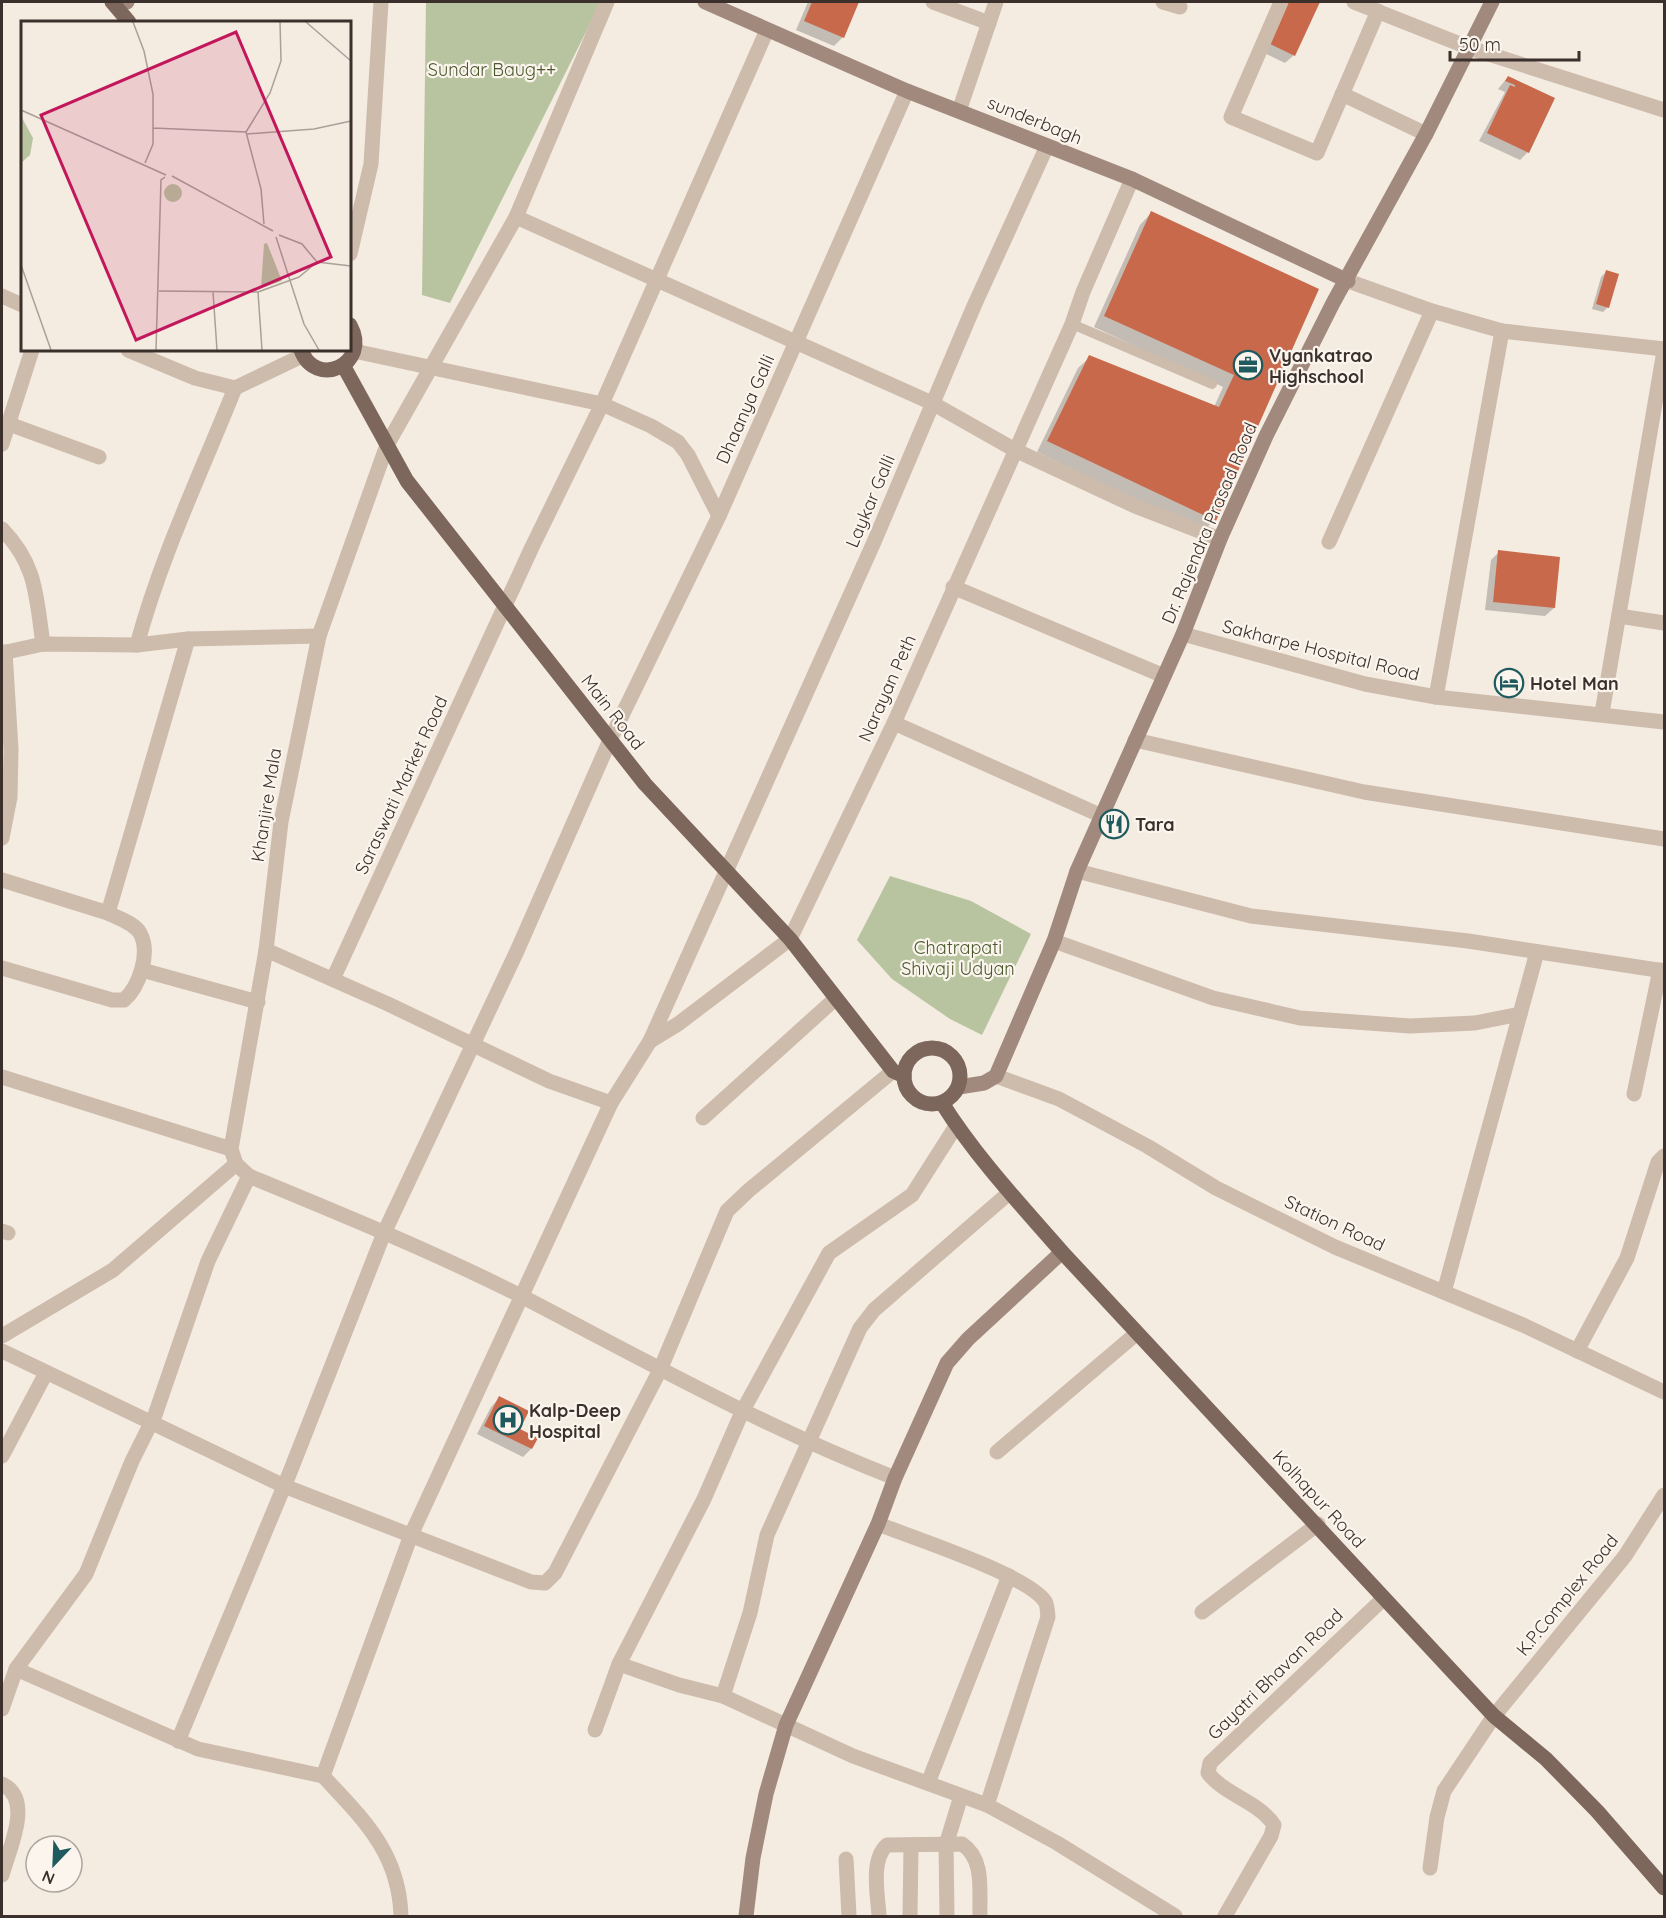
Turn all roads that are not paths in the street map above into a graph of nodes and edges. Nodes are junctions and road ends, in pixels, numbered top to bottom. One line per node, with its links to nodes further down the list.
1 (119, 2): 13 (main road)
2 (381, 2): 25 (street)
3 (608, 2): 24 (street, Khanjire Mala)
4 (705, 2): 15 (main road, sunderbagh)
5 (933, 2): 14 (street)
6 (996, 2): 14 (street)
7 (1163, 2): 11 (street)
8 (1281, 2): 18 (street)
9 (1354, 2): 12 (street)
10 (1492, 2): 16 (main road, Dr. Rajendra Prasad Road)
11 (1180, 7)
12 (1378, 11): 16 (street); 18 (street)
13 (128, 21)
14 (989, 23): 20 (street)
15 (767, 30): 17 (main road, sunderbagh); 26 (street, Saraswati Market Road)
16 (1470, 48): 19 (street); 21 (main road, Dr. Rajendra Prasad Road)
17 (907, 91): 20 (main road, sunderbagh); 34 (street, Dhaanya Galli)
18 (1342, 94): 21 (street)
19 (1665, 110)
20 (959, 111): 22 (main road, sunderbagh)
21 (1426, 134): 27 (main road, Dr. Rajendra Prasad Road)
22 (1047, 146): 23 (main road, sunderbagh); 44 (street, Laykar Galli)
23 (1132, 179): 27 (main road, sunderbagh); 31 (street, Narayan Peth)
24 (516, 217): 26 (street); 41 (street, Khanjire Mala)
25 (351, 249)
26 (658, 280): 34 (street); 45 (street, Saraswati Market Road)
27 (1348, 281): 30 (street); 53 (main road, Dr. Rajendra Prasad Road)
28 (2, 296): 29 (street)
29 (21, 305)
30 (1432, 311): 33 (street); 54 (street)
31 (1072, 324): 42 (lane); 49 (street, Narayan Peth)
32 (351, 328): 38 (main road)
33 (1502, 331): 35 (street); 66 (street)
34 (796, 343): 44 (street); 51 (street, Dhaanya Galli)
35 (1665, 350): 57 (street)
36 (32, 351): 46 (street)
37 (130, 351): 43 (street)
38 (354, 351): 40 (main road); 41 (street)
39 (302, 352): 40 (main road); 43 (street)
40 (343, 365): 48 (main road, Main Road)
41 (431, 365): 45 (street); 48 (street, Khanjire Mala)
42 (1212, 384)
43 (235, 388): 63 (street)
44 (932, 403): 49 (street); 75 (street, Laykar Galli)
45 (602, 404): 51 (street); 56 (street, Saraswati Market Road)
46 (9, 424): 47 (street); 50 (street)
47 (2, 444)
48 (387, 445): 56 (main road, Main Road); 60 (street, Khanjire Mala)
49 (1015, 450): 53 (street); 55 (street, Narayan Peth)
50 (99, 457)
51 (719, 516): 70 (street, Dhaanya Galli)
52 (2, 529): 62 (street)
53 (1220, 539): 59 (main road, Dr. Rajendra Prasad Road)
54 (1329, 542)
55 (953, 587): 65 (street); 69 (street, Narayan Peth)
56 (506, 608): 70 (main road, Main Road); 86 (street, Saraswati Market Road)
57 (1619, 616): 58 (street); 67 (street)
58 (1665, 623)
59 (1183, 634): 65 (main road, Dr. Rajendra Prasad Road); 66 (street, Sakharpe Hospital Road)
60 (319, 636): 61 (street); 81 (street, Khanjire Mala)
61 (188, 639): 63 (street); 78 (street)
62 (43, 644): 63 (street); 64 (street)
63 (137, 645)
64 (3, 652): 73 (street)
65 (1164, 676): 71 (main road, Dr. Rajendra Prasad Road)
66 (1436, 698): 67 (street, Sakharpe Hospital Road)
67 (1602, 713): 68 (street, Sakharpe Hospital Road)
68 (1665, 722)
69 (894, 723): 72 (street); 79 (street, Narayan Peth)
70 (610, 740): 75 (main road, Main Road); 91 (street, Dhaanya Galli)
71 (1135, 740): 72 (main road, Dr. Rajendra Prasad Road); 74 (street)
72 (1102, 816): 76 (main road, Dr. Rajendra Prasad Road)
73 (2, 838)
74 (1665, 839)
75 (725, 870): 79 (main road, Main Road); 90 (street, Laykar Galli)
76 (1077, 871): 80 (main road, Dr. Rajendra Prasad Road); 82 (street)
77 (2, 880): 78 (street)
78 (108, 913): 84 (street)
79 (790, 939): 87 (main road, Main Road); 90 (street)
80 (1054, 941): 89 (street); 93 (main road, Dr. Rajendra Prasad Road)
81 (266, 950): 86 (street); 88 (street, Khanjire Mala)
82 (1537, 952): 85 (street); 89 (street)
83 (2, 968): 84 (street)
84 (142, 970): 88 (street)
85 (1662, 971): 96 (street)
86 (333, 979): 91 (street)
87 (835, 999): 92 (main road, Main Road); 99 (street)
88 (258, 1002): 101 (street, Khanjire Mala)
89 (1520, 1014): 107 (street)
90 (650, 1041): 97 (street, Laykar Galli)
91 (473, 1044): 97 (street); 105 (street, Dhaanya Galli)
92 (894, 1069): 95 (main road); 98 (main road); 113 (street)
93 (996, 1076): 95 (main road); 107 (street, Station Road)
94 (2, 1077): 101 (street)
95 (959, 1087): 98 (main road)
96 (1634, 1094)
97 (611, 1103): 108 (street, Laykar Galli)
98 (942, 1103): 100 (main road, Kolhapur Road)
99 (703, 1118)
100 (956, 1126): 104 (main road, Kolhapur Road); 116 (street)
101 (233, 1156): 103 (street); 110 (street)
102 (1665, 1156): 111 (street)
103 (249, 1176): 105 (street); 117 (street)
104 (1009, 1193): 106 (main road, Kolhapur Road); 118 (street)
105 (384, 1233): 108 (street); 122 (street, Dhaanya Galli)
106 (1062, 1252): 109 (main road, Kolhapur Road); 121 (main road)
107 (1444, 1292): 111 (street, Station Road)
108 (522, 1296): 113 (street); 126 (street, Laykar Galli)
109 (1137, 1333): 119 (street); 125 (main road, Kolhapur Road)
110 (2, 1336)
111 (1577, 1351): 115 (street, Station Road)
112 (2, 1352): 114 (street)
113 (660, 1370): 116 (street); 126 (street)
114 (46, 1373): 117 (street); 120 (street)
115 (1665, 1392)
116 (742, 1412): 118 (street); 130 (street)
117 (151, 1423): 122 (street); 131 (street)
118 (809, 1442): 121 (street); 132 (street)
119 (997, 1452)
120 (2, 1456)
121 (895, 1478): 124 (main road)
122 (284, 1486): 126 (street); 137 (street, Dhaanya Galli)
123 (1665, 1495): 134 (street, K.P.Complex Road)
124 (878, 1524): 127 (street); 135 (main road)
125 (1318, 1524): 128 (main road, Kolhapur Road); 129 (street)
126 (411, 1535): 138 (street, Laykar Galli)
127 (1009, 1576): 139 (street); 142 (street)
128 (1383, 1599): 134 (main road, Kolhapur Road); 157 (street, Gayatri Bhavan Road)
129 (1202, 1612)
130 (619, 1664): 132 (street); 136 (street)
131 (16, 1669): 133 (street); 137 (street)
132 (723, 1696): 135 (street)
133 (2, 1709)
134 (1494, 1716): 146 (street, K.P.Complex Road); 148 (main road, Kolhapur Road)
135 (786, 1725): 139 (street); 150 (main road)
136 (595, 1730)
137 (178, 1740): 138 (street)
138 (323, 1776): 149 (street)
139 (928, 1783): 141 (street)
140 (2, 1784): 147 (street)
141 (961, 1796): 142 (street); 143 (street)
142 (987, 1805): 156 (street)
143 (946, 1845): 144 (street); 154 (street); 155 (street)
144 (911, 1846): 152 (street); 153 (street)
145 (846, 1859): 151 (street)
146 (1431, 1868)
147 (2, 1875)
148 (1665, 1888)
149 (401, 1917)
150 (746, 1917)
151 (849, 1917)
152 (879, 1917)
153 (910, 1917)
154 (947, 1917)
155 (980, 1917)
156 (1175, 1917)
157 (1225, 1917)

